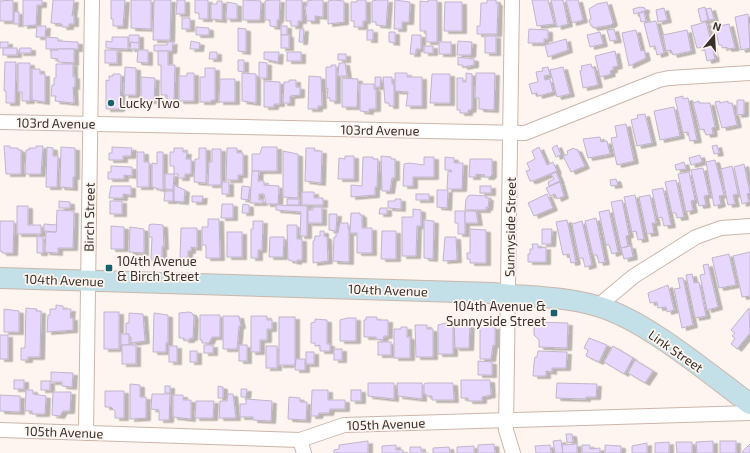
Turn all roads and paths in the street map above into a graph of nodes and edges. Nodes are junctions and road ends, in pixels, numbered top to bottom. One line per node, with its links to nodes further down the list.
1 (92, 0): 5 (street, Birch Street)
2 (512, 0): 6 (street, Sunnyside Street)
3 (750, 73): 6 (street, 103rd Avenue)
4 (0, 122): 5 (street, 103rd Avenue)
5 (90, 124): 6 (street, 103rd Avenue); 9 (street, Birch Street)
6 (511, 133): 10 (street, Sunnyside Street)
7 (750, 226): 11 (street)
8 (0, 278): 9 (street, 104th Avenue)
9 (89, 281): 10 (street, 104th Avenue); 16 (street, Birch Street)
10 (509, 294): 11 (street, 104th Avenue); 14 (street, Sunnyside Street)
11 (598, 306): 12 (street, Link Street)
12 (750, 404)
13 (750, 413): 14 (street, 105th Avenue)
14 (507, 421): 17 (street, 105th Avenue); 18 (street, Sunnyside Street)
15 (0, 430): 16 (street, 105th Avenue)
16 (86, 433): 17 (street, 105th Avenue)
17 (302, 446)
18 (513, 453)

